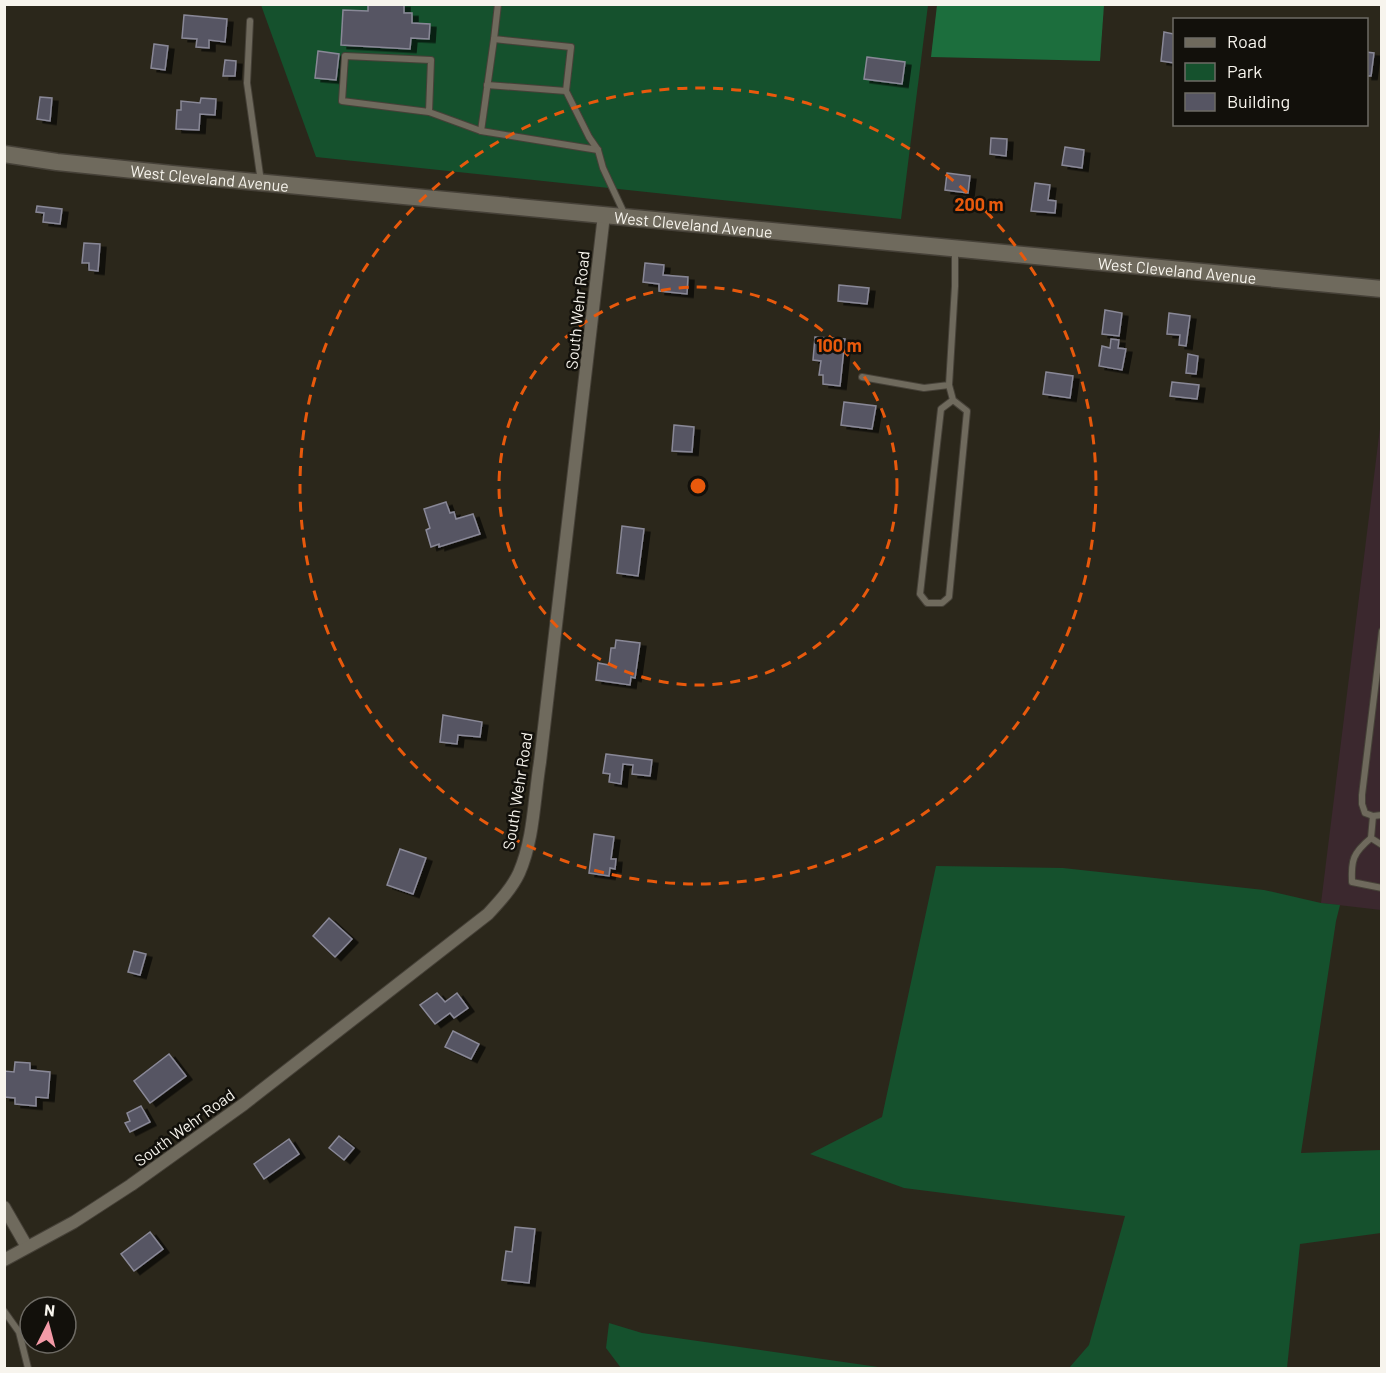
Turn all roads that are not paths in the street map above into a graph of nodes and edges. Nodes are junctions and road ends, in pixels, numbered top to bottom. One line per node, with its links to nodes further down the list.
1 (498, 4): 3 (lane)
2 (250, 21): 10 (lane)
3 (494, 39): 4 (lane); 5 (lane)
4 (488, 85): 5 (lane); 7 (lane)
5 (566, 91): 8 (lane)
6 (429, 112): 6 (lane); 7 (lane)
7 (481, 130): 8 (lane)
8 (598, 150): 12 (lane)
9 (4, 154): 10 (main road, West Cleveland Avenue)
10 (261, 183): 11 (main road, West Cleveland Avenue)
11 (604, 215): 12 (main road, West Cleveland Avenue); 25 (street, South Wehr Road)
12 (626, 217): 13 (main road, West Cleveland Avenue)
13 (955, 248): 14 (main road, West Cleveland Avenue); 16 (lane)
14 (1382, 289)
15 (862, 377): 16 (lane)
16 (949, 385): 17 (lane)
17 (953, 400): 17 (lane)
18 (1382, 632): 20 (lane)
19 (1382, 815): 20 (lane)
20 (1373, 816): 21 (lane)
21 (1371, 838): 22 (lane); 23 (lane)
22 (1382, 845)
23 (1382, 888)
24 (4, 1207): 25 (street)
25 (27, 1247): 26 (street, South Wehr Road)
26 (4, 1260)
27 (4, 1311): 28 (lane)
28 (28, 1368)

